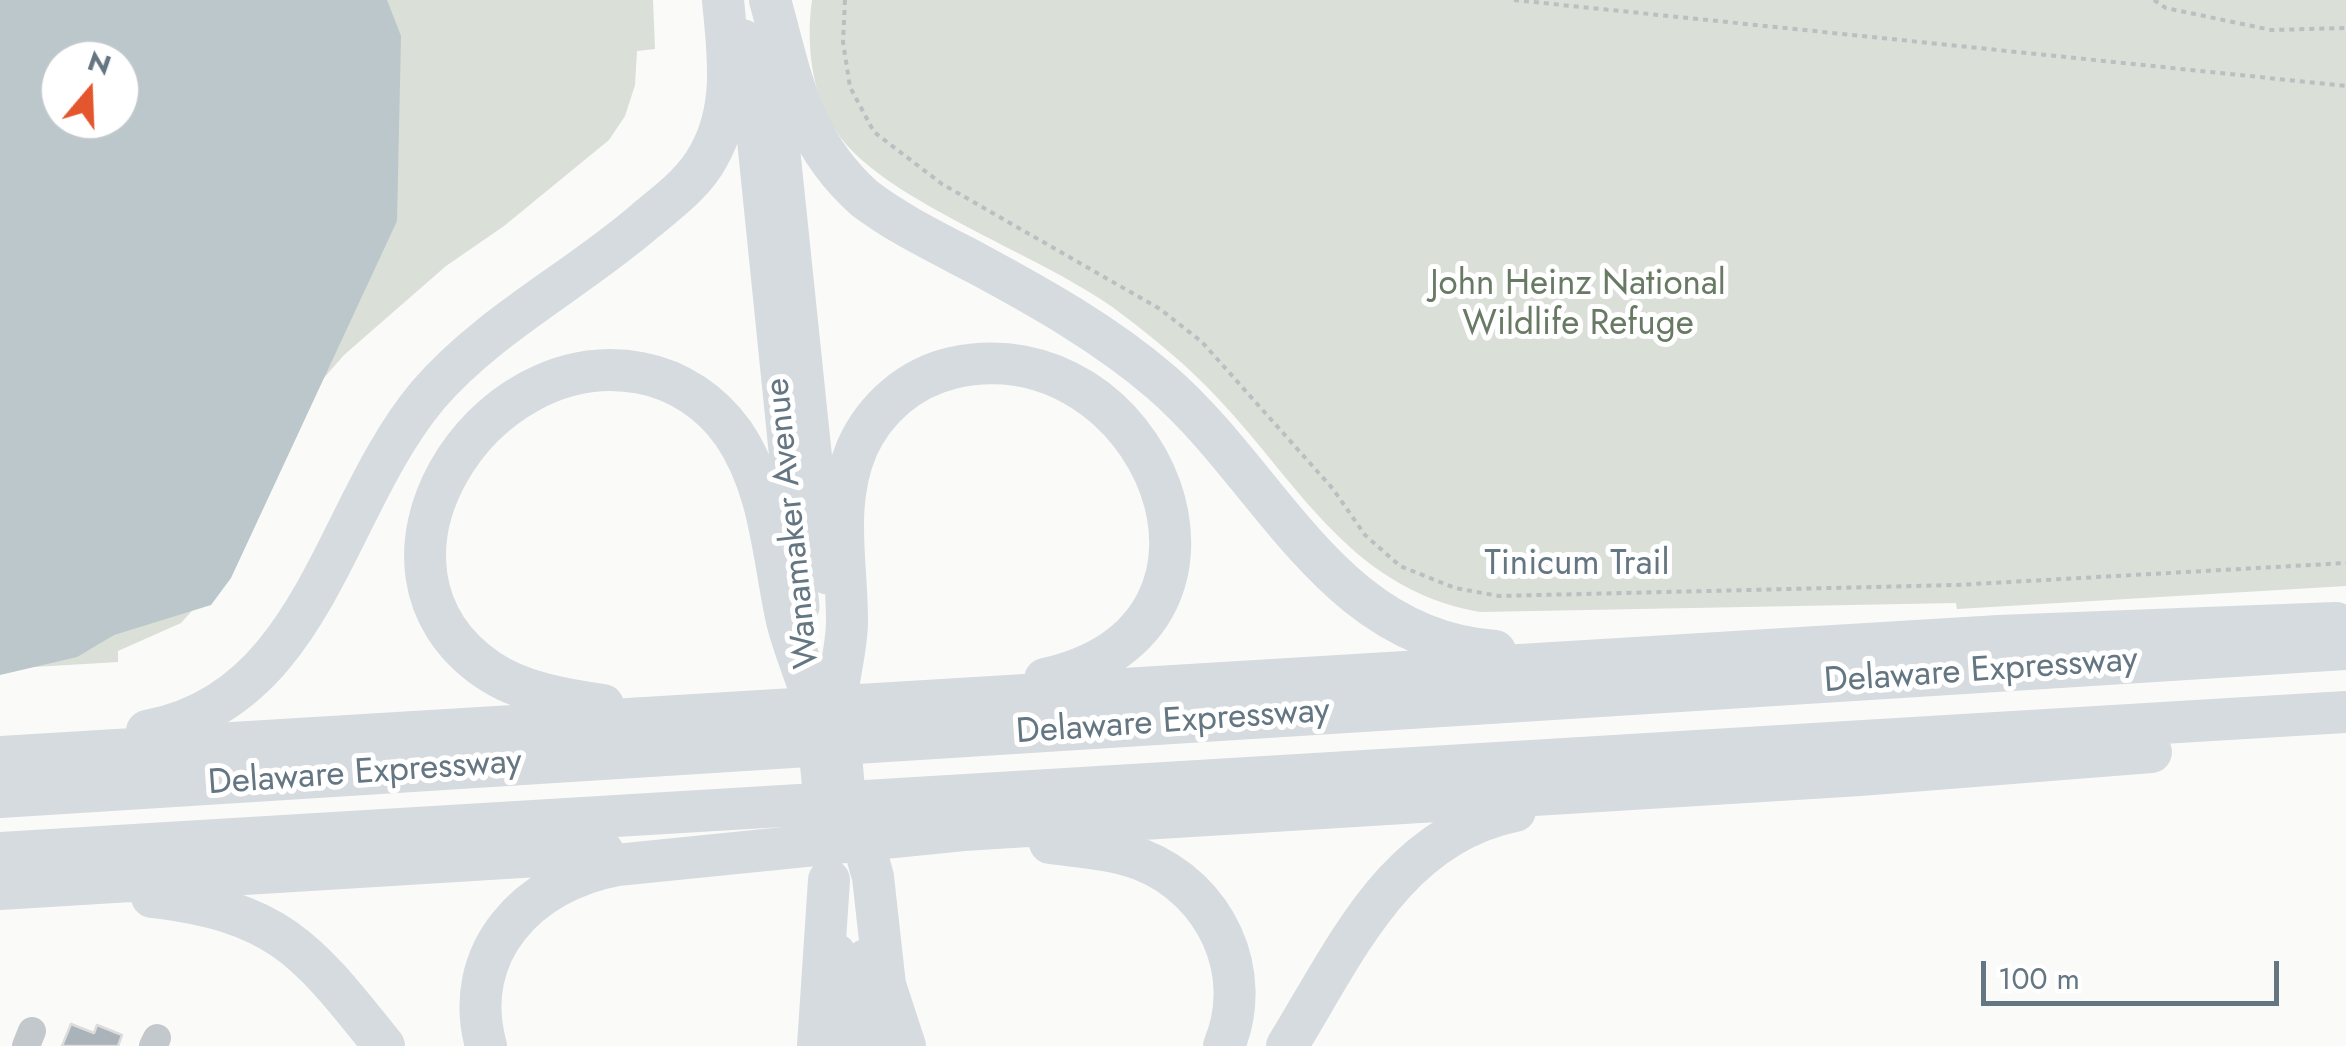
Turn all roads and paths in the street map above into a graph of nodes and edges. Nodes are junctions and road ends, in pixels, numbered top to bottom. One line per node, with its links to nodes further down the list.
1 (723, 0): 18 (highway)
2 (740, 0): 13 (main road, Wanamaker Avenue)
3 (768, 0): 12 (highway); 13 (main road, Wanamaker Avenue)
4 (846, 0): 9 (path, Tinicum Trail)
5 (1514, 0): 8 (path)
6 (2154, 0): 7 (path)
7 (2346, 28)
8 (2346, 86)
9 (2346, 563)
10 (2346, 622): 12 (highway)
11 (2346, 649): 21 (highway, Delaware Expressway)
12 (1650, 657): 14 (highway)
13 (824, 691): 14 (highway); 16 (highway); 19 (main road, Wanamaker Avenue); 25 (main road, Wanamaker Avenue)
14 (905, 702): 16 (highway)
15 (2346, 712): 24 (highway, Delaware Expressway)
16 (723, 714): 18 (highway)
17 (2346, 735): 20 (highway)
18 (10, 757)
19 (847, 786): 25 (highway)
20 (1636, 788): 22 (highway); 33 (highway)
21 (0, 797)
22 (905, 838): 23 (highway); 32 (highway)
23 (744, 849): 24 (highway); 27 (highway)
24 (1, 877): 26 (highway)
25 (853, 878): 28 (highway); 29 (main road, Wanamaker Avenue); 30 (main road, Wanamaker Avenue); 31 (highway)
26 (384, 1046)
27 (486, 1046)
28 (818, 1046)
29 (846, 1046)
30 (872, 1046)
31 (904, 1046)
32 (1224, 1046)
33 (1287, 1046)

